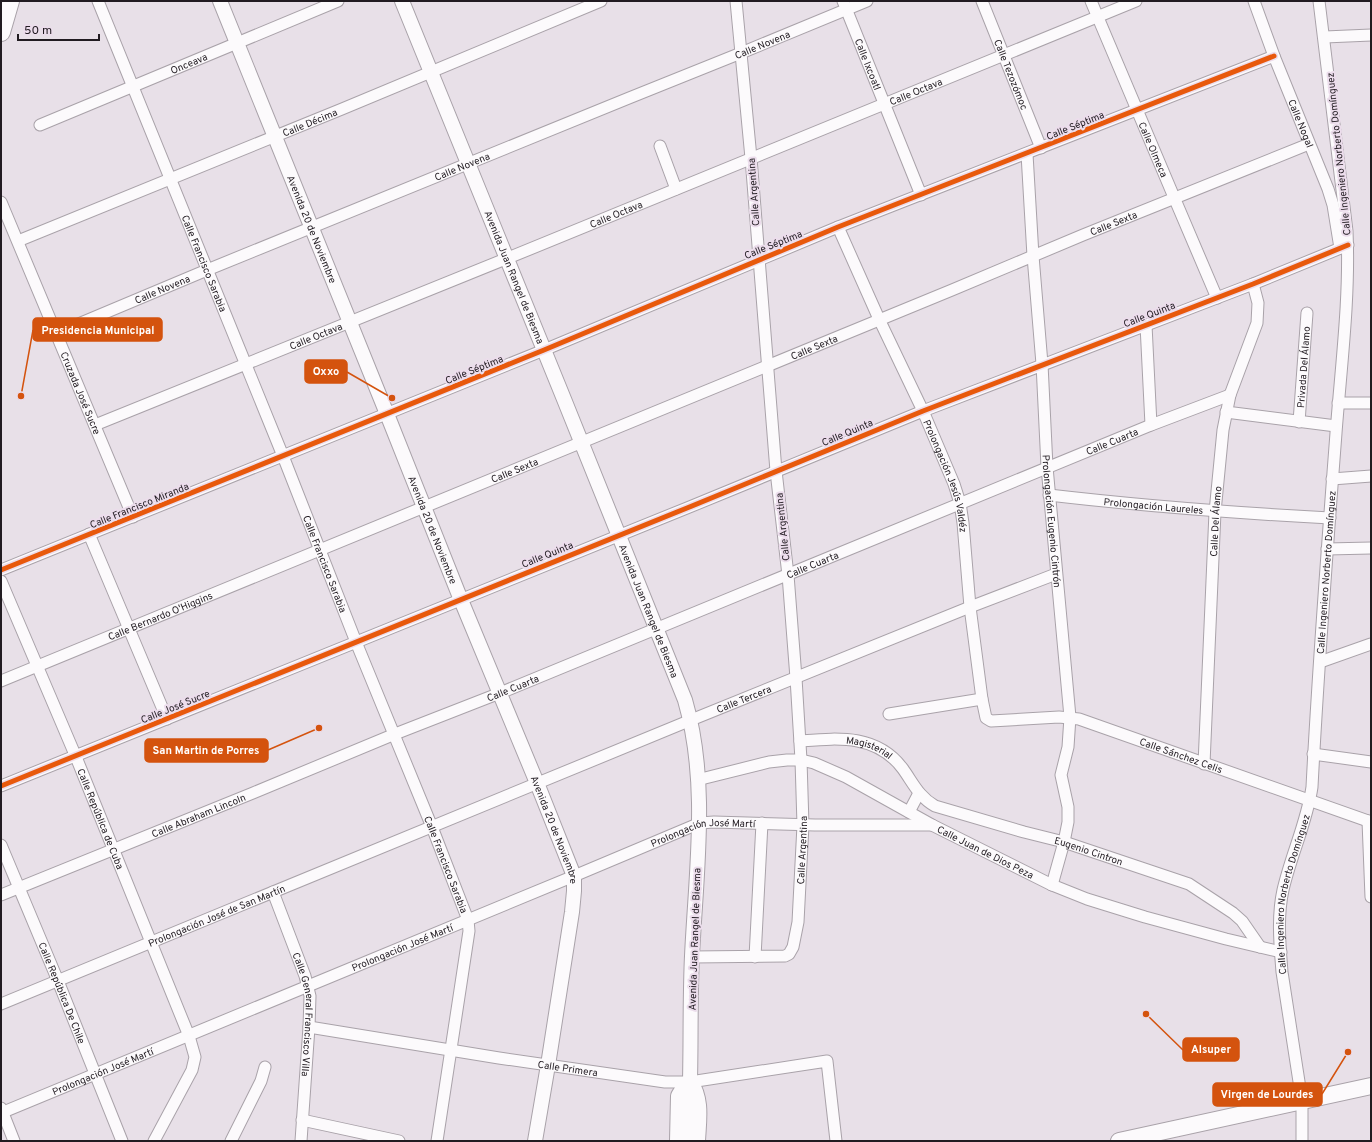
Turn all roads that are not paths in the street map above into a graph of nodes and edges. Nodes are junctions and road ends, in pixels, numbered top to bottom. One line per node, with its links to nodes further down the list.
1 (10, 1): 16 (main road)
2 (98, 1): 24 (street, Calle Francisco Sarabia)
3 (220, 1): 19 (street, Avenida 20 de Noviembre)
4 (338, 1): 19 (street, Onceava)
5 (402, 1): 23 (street, Avenida Juan Rangel de Biesma)
6 (601, 1): 23 (street, Calle Décima)
7 (736, 1): 20 (street, Calle Argentina)
8 (867, 1): 14 (street, Calle Novena)
9 (982, 1): 21 (street, Calle Tezozómoc)
10 (1091, 1): 15 (street, Calle Olmeca)
11 (1136, 1): 15 (street, Calle Octava)
12 (1254, 1): 22 (street, Calle Nogal)
13 (1319, 1): 18 (street, Calle Ingeniero Norberto Domínguez)
14 (844, 5): 20 (street, Calle Novena); 25 (street, Calle Ixcoatl)
15 (1097, 16): 21 (street, Calle Octava); 26 (street, Calle Olmeca)
16 (1, 32)
17 (1371, 35): 18 (street)
18 (1325, 37): 43 (street, Calle Ingeniero Norberto Domínguez)
19 (236, 42): 24 (street, Onceava); 28 (street, Avenida 20 de Noviembre)
20 (741, 53): 33 (street, Calle Argentina); 34 (street, Calle Novena)
21 (1004, 55): 25 (street, Calle Octava); 31 (street, Calle Tezozómoc)
22 (1274, 56): 26 (street, Calle Séptima); 29 (street, Calle Nogal)
23 (432, 72): 28 (street, Calle Décima); 34 (street, Avenida Juan Rangel de Biesma)
24 (133, 86): 27 (street, Onceava); 35 (street, Calle Francisco Sarabia)
25 (885, 103): 33 (street, Calle Octava); 37 (street, Calle Ixcoatl)
26 (1136, 110): 31 (street, Calle Séptima); 38 (street, Calle Olmeca)
27 (40, 125)
28 (275, 136): 35 (street, Calle Décima); 41 (street, Avenida 20 de Noviembre)
29 (1309, 144): 38 (street, Calle Sexta); 43 (street, Calle Nogal)
30 (660, 146): 36 (street)
31 (1041, 148): 32 (street, Calle Séptima)
32 (1027, 154): 37 (street, Calle Séptima); 44 (street, Prolongación Eugenio Cintrón)
33 (751, 158): 36 (street, Calle Octava); 46 (street, Calle Argentina)
34 (469, 163): 41 (street, Calle Novena); 45 (street, Avenida Juan Rangel de Biesma)
35 (171, 179): 42 (street, Calle Décima); 47 (street, Calle Francisco Sarabia)
36 (676, 189): 45 (street, Calle Octava)
37 (921, 195): 40 (street, Calle Séptima)
38 (1175, 198): 44 (street, Calle Sexta); 49 (street, Calle Olmeca)
39 (1, 202): 42 (street, Cruzada José Sucre)
40 (838, 227): 46 (street, Calle Séptima); 51 (street, Prolongación Jesús Valdéz)
41 (312, 228): 47 (street, Calle Novena); 52 (street, Avenida 20 de Noviembre)
42 (18, 241): 54 (street, Cruzada José Sucre)
43 (1344, 247): 48 (street, Calle Quinta); 60 (street, Calle Ingeniero Norberto Domínguez)
44 (1033, 256): 51 (street, Calle Sexta); 57 (street, Prolongación Eugenio Cintrón)
45 (508, 258): 52 (street, Calle Octava); 55 (street, Avenida Juan Rangel de Biesma)
46 (758, 260): 55 (street, Calle Séptima); 58 (street, Calle Argentina)
47 (207, 270): 54 (street, Calle Novena); 56 (street, Calle Francisco Sarabia)
48 (1253, 284): 49 (street, Calle Quinta); 59 (street, Calle Del Álamo)
49 (1217, 298): 53 (street, Calle Quinta)
50 (1307, 313): 65 (street, Privada Del Álamo)
51 (879, 319): 58 (street, Calle Sexta); 62 (street, Prolongación Jesús Valdéz)
52 (350, 321): 56 (street, Calle Octava); 64 (street, Avenida 20 de Noviembre)
53 (1146, 325): 57 (street, Calle Quinta); 67 (street)
54 (57, 333): 66 (street, Cruzada José Sucre)
55 (544, 350): 64 (street, Calle Séptima); 69 (street, Avenida Juan Rangel de Biesma)
56 (245, 364): 66 (street, Calle Octava); 70 (street, Calle Francisco Sarabia)
57 (1042, 364): 62 (street, Calle Quinta); 71 (street, Prolongación Eugenio Cintrón)
58 (767, 366): 69 (street, Calle Sexta); 72 (street, Calle Argentina)
59 (1230, 395): 63 (street, Calle Del Álamo); 67 (street, Calle Cuarta)
60 (1338, 403): 61 (street); 68 (street, Calle Ingeniero Norberto Domínguez)
61 (1371, 403)
62 (923, 411): 72 (street, Calle Quinta); 76 (street, Prolongación Jesús Valdéz)
63 (1226, 412): 65 (street); 78 (street, Calle Del Álamo)
64 (387, 414): 70 (street, Calle Séptima); 77 (street, Avenida 20 de Noviembre)
65 (1299, 422): 68 (street)
66 (95, 425): 79 (street, Cruzada José Sucre)
67 (1151, 425): 71 (street, Calle Cuarta)
68 (1336, 426): 74 (street, Calle Ingeniero Norberto Domínguez)
69 (581, 443): 77 (street, Calle Sexta); 82 (street, Avenida Juan Rangel de Biesma)
70 (283, 456): 79 (street, Calle Francisco Miranda); 85 (street, Calle Francisco Sarabia)
71 (1047, 467): 75 (street, Prolongación Eugenio Cintrón); 76 (street, Calle Cuarta)
72 (776, 472): 82 (street, Calle Quinta); 88 (street, Calle Argentina)
73 (1371, 476): 74 (street)
74 (1332, 479): 80 (street, Calle Ingeniero Norberto Domínguez)
75 (1049, 496): 78 (street, Prolongación Laureles); 87 (street, Prolongación Eugenio Cintrón)
76 (960, 503): 88 (street, Calle Cuarta); 91 (street, Prolongación Jesús Valdéz)
77 (423, 507): 85 (street, Calle Sexta); 90 (street, Avenida 20 de Noviembre)
78 (1215, 512): 80 (street, Prolongación Laureles); 113 (street, Calle Del Álamo)
79 (133, 517): 81 (street, Calle Francisco Miranda)
80 (1330, 518): 84 (street, Calle Ingeniero Norberto Domínguez)
81 (89, 534): 86 (street, Calle Francisco Miranda); 92 (street)
82 (619, 535): 90 (street, Calle Quinta); 93 (street, Avenida Juan Rangel de Biesma)
83 (1371, 548): 84 (street)
84 (1327, 549): 96 (street, Calle Ingeniero Norberto Domínguez)
85 (319, 550): 92 (street, Calle Bernardo O'Higgins); 94 (street, Calle Francisco Sarabia)
86 (1, 570)
87 (1056, 574): 91 (street, Calle Tercera); 104 (street, Prolongación Eugenio Cintrón)
88 (788, 575): 93 (street, Calle Cuarta); 98 (street, Calle Argentina)
89 (1, 581): 97 (street, Calle República de Cuba)
90 (461, 600): 94 (street, Calle Quinta); 100 (street, Avenida 20 de Noviembre)
91 (970, 607): 98 (street, Calle Tercera); 101 (street, Prolongación Jesús Valdéz)
92 (129, 628): 97 (street, Calle Bernardo O'Higgins); 105 (street)
93 (656, 628): 100 (street, Calle Cuarta); 106 (street, Avenida Juan Rangel de Biesma)
94 (356, 642): 105 (street, Calle José Sucre); 107 (street, Calle Francisco Sarabia)
95 (1371, 644): 96 (street)
96 (1320, 662): 109 (street, Calle Ingeniero Norberto Domínguez)
97 (36, 667): 99 (street, Calle Bernardo O'Higgins); 110 (street, Calle República de Cuba)
98 (796, 678): 106 (street, Calle Tercera); 108 (street, Calle Argentina)
99 (1, 681)
100 (500, 693): 107 (street, Calle Cuarta); 115 (street, Avenida 20 de Noviembre)
101 (982, 699): 102 (street); 103 (street, Prolongación Jesús Valdéz)
102 (889, 714)
103 (986, 718): 104 (street, Calle Sánchez Celis)
104 (1070, 718): 113 (street, Calle Sánchez Celis); 126 (street, Prolongación Eugenio Cintrón)
105 (167, 719): 110 (street, Calle José Sucre)
106 (691, 720): 114 (street, Avenida Juan Rangel de Biesma); 115 (street, Calle Tercera)
107 (395, 734): 125 (street, Calle Francisco Sarabia); 128 (street, Calle Abraham Lincoln)
108 (800, 741): 111 (street, Calle Argentina); 117 (street, Magisterial)
109 (1313, 754): 112 (street); 118 (street, Calle Ingeniero Norberto Domínguez)
110 (76, 757): 116 (street, Calle José Sucre); 128 (street, Calle República de Cuba)
111 (801, 760): 114 (street, Calle Juan de Dios Peza); 119 (street, Calle Juan de Dios Peza); 123 (street, Calle Argentina)
112 (1371, 762)
113 (1204, 764): 118 (street, Calle Sánchez Celis)
114 (697, 780): 121 (street, Avenida Juan Rangel de Biesma)
115 (537, 783): 125 (street, Calle Tercera); 129 (street, Avenida 20 de Noviembre)
116 (1, 786)
117 (919, 794): 119 (street); 126 (street, Eugenio Cintron)
118 (1310, 801): 120 (street, Calle Sánchez Celis); 138 (street, Calle Ingeniero Norberto Domínguez)
119 (909, 812): 124 (street, Calle Juan de Dios Peza)
120 (1369, 821): 134 (street)
121 (700, 823): 122 (street, Prolongación José Martí); 129 (street, Prolongación José Martí); 139 (street, Avenida Juan Rangel de Biesma)
122 (762, 823): 123 (street, Prolongación José Martí); 140 (street)
123 (803, 825): 124 (street, Prolongación José Martí); 140 (street, Calle Argentina)
124 (932, 826): 130 (street, Calle Juan de Dios Peza)
125 (432, 827): 132 (street, Prolongación José de San Martín); 135 (street, Calle Francisco Sarabia)
126 (1064, 842): 130 (street, Prolongación Eugenio Cintrón); 137 (street, Eugenio Cintron)
127 (1, 845): 131 (street, Calle República De Chile)
128 (113, 850): 131 (street, Calle Abraham Lincoln); 136 (street, Calle República de Cuba)
129 (574, 876): 135 (street, Prolongación José Martí); 147 (street, Avenida 20 de Noviembre)
130 (1052, 885): 137 (street, Calle Juan de Dios Peza)
131 (19, 888): 133 (street, Calle Abraham Lincoln); 141 (street, Calle República De Chile)
132 (273, 892): 136 (street, Prolongación José de San Martín); 142 (street, Calle General Francisco Villa)
133 (1, 895)
134 (1371, 897)
135 (468, 920): 142 (street, Prolongación José Martí); 146 (street, Calle Francisco Sarabia)
136 (150, 943): 141 (street, Prolongación José de San Martín); 145 (street, Calle República de Cuba)
137 (1260, 947): 138 (street, Calle Juan de Dios Peza)
138 (1281, 952): 152 (street, Calle Ingeniero Norberto Domínguez)
139 (692, 957): 140 (street, Calle Argentina); 150 (street, Avenida Juan Rangel de Biesma)
140 (755, 957)
141 (58, 982): 143 (street, Prolongación José de San Martín); 149 (street, Calle República De Chile)
142 (308, 986): 144 (street, Calle General Francisco Villa); 145 (street, Prolongación José Martí)
143 (1, 1004)
144 (309, 1027): 146 (street, Calle Primera); 154 (street, Calle General Francisco Villa)
145 (189, 1036): 149 (street, Prolongación José Martí); 158 (street, Calle República de Cuba)
146 (452, 1050): 147 (street, Calle Primera); 162 (street, Calle Francisco Sarabia)
147 (548, 1065): 150 (street, Calle Primera); 163 (street, Avenida 20 de Noviembre)
148 (265, 1067): 159 (street)
149 (96, 1074): 153 (street, Prolongación José Martí); 157 (street, Calle República De Chile)
150 (690, 1082): 164 (main road); 165 (street, Avenida Juan Rangel de Biesma); 166 (main road); 167 (street, Calle Primera)
151 (1371, 1086): 152 (main road)
152 (1302, 1101): 155 (main road); 168 (street, Calle Ingeniero Norberto Domínguez)
153 (2, 1111): 156 (street)
154 (302, 1120): 160 (street, Calle General Francisco Villa); 161 (street)
155 (1125, 1140)
156 (14, 1141)
157 (122, 1141)
158 (154, 1141)
159 (231, 1141)
160 (302, 1141)
161 (399, 1141)
162 (437, 1141)
163 (535, 1141)
164 (678, 1141)
165 (687, 1141)
166 (697, 1141)
167 (836, 1141)
168 (1302, 1141)

